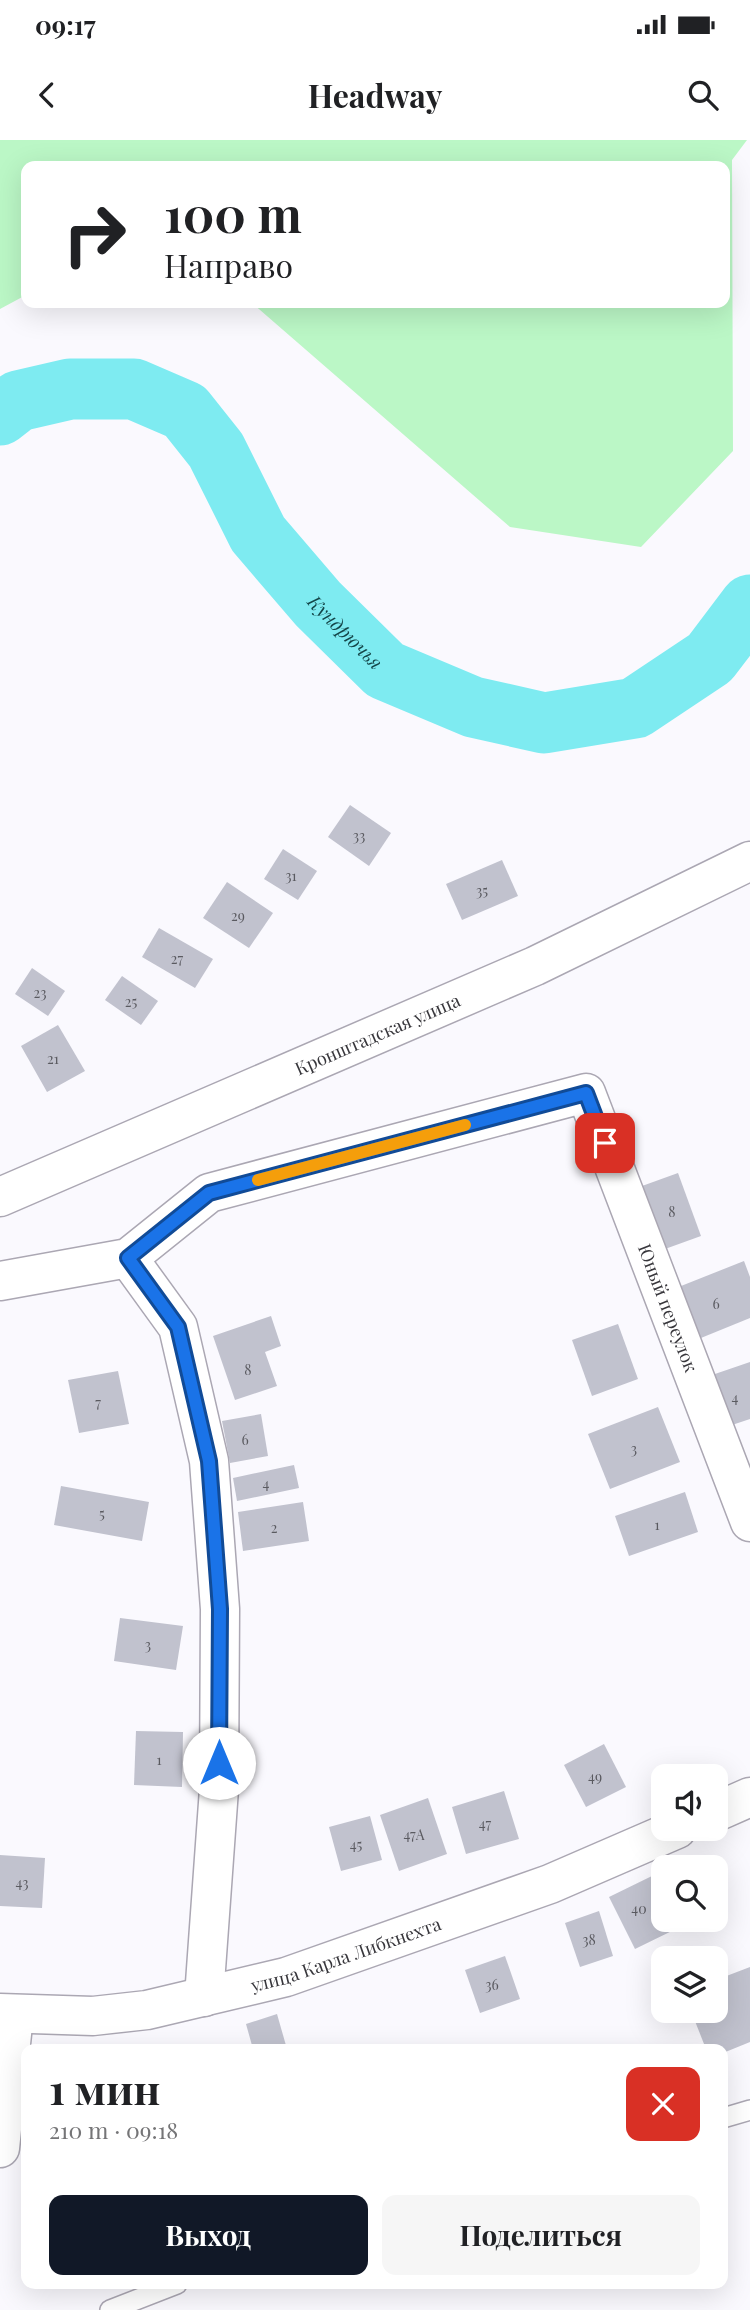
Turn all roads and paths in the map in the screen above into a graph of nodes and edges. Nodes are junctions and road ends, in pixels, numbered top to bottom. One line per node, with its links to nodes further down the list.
1 (750, 861): 2 (street, Кронштадская улица)
2 (0, 1196)
3 (128, 1258): 4 (street); 5 (street, Юный переулок); 9 (street)
4 (0, 1280)
5 (750, 1522)
6 (750, 1797): 7 (street)
7 (728, 1807)
8 (651, 1840): 9 (street, улица Карла Либкнехта)
9 (204, 1997): 10 (street, улица Карла Либкнехта)
10 (7, 2014): 13 (street)
11 (750, 2110): 12 (lane)
12 (728, 2117)
13 (0, 2148)
14 (164, 2289): 15 (lane)
15 (110, 2310)

